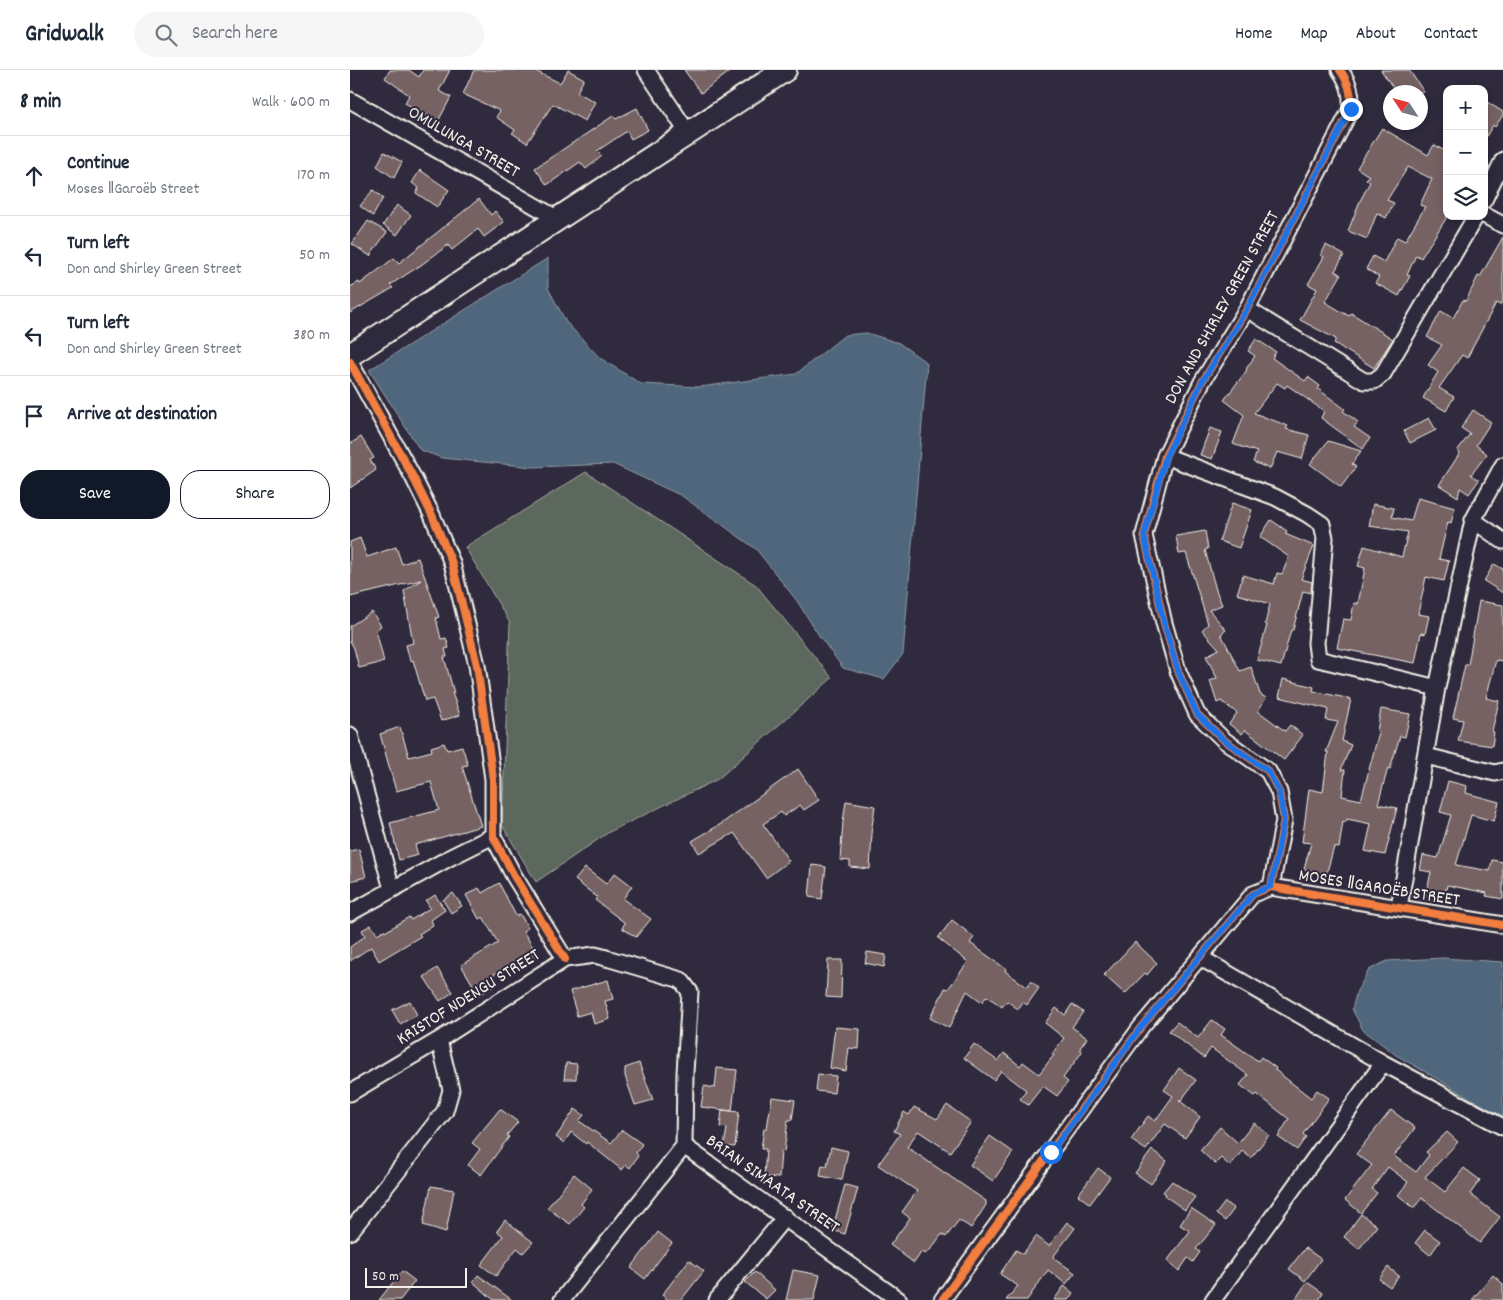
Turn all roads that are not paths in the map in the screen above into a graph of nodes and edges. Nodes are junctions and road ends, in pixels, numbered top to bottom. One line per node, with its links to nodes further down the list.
1 (646, 70): 5 (street)
2 (785, 70): 5 (street)
3 (1340, 70): 12 (street, DON AND SHIRLEY GREEN STREET)
4 (350, 100): 9 (street, OMULUNGA STREET)
5 (688, 133): 9 (street)
6 (1503, 160): 7 (street)
7 (1488, 192)
8 (1488, 217): 11 (street)
9 (558, 219): 13 (street)
10 (1474, 220): 12 (street)
11 (1503, 225)
12 (1247, 309): 15 (street, DON AND SHIRLEY GREEN STREET)
13 (350, 355)
14 (350, 362): 24 (street)
15 (1166, 456): 19 (street); 25 (street, DON AND SHIRLEY GREEN STREET)
16 (1503, 465): 17 (street)
17 (1473, 520): 18 (street); 19 (street)
18 (1503, 541)
19 (1437, 688): 22 (street)
20 (350, 735): 21 (street)
21 (353, 756): 26 (street)
22 (1426, 756): 23 (street); 27 (street)
23 (1503, 771)
24 (492, 836): 26 (street); 31 (street)
25 (1271, 886): 27 (street, MOSES ǁGAROËB STREET); 30 (street, MOSES ǁGAROËB STREET)
26 (392, 889): 28 (street)
27 (1399, 907): 29 (street, MOSES ǁGAROËB STREET)
28 (350, 913)
29 (1503, 925)
30 (1201, 958): 33 (street); 42 (street, MOSES ǁGAROËB STREET)
31 (565, 959): 32 (street, KRISTOF NDENGU STREET); 36 (street, KRISTOF NDENGU STREET)
32 (439, 1040): 34 (street, KRISTOF NDENGU STREET); 38 (street)
33 (1384, 1063): 35 (street); 43 (street)
34 (350, 1094)
35 (1503, 1127)
36 (684, 1146): 37 (street, BRIAN SIMAATA STREET); 39 (street, BRIAN SIMAATA STREET)
37 (785, 1217): 40 (street); 41 (street, BRIAN SIMAATA STREET)
38 (350, 1232)
39 (562, 1300)
40 (717, 1300)
41 (899, 1300)
42 (942, 1300)
43 (1213, 1300)

